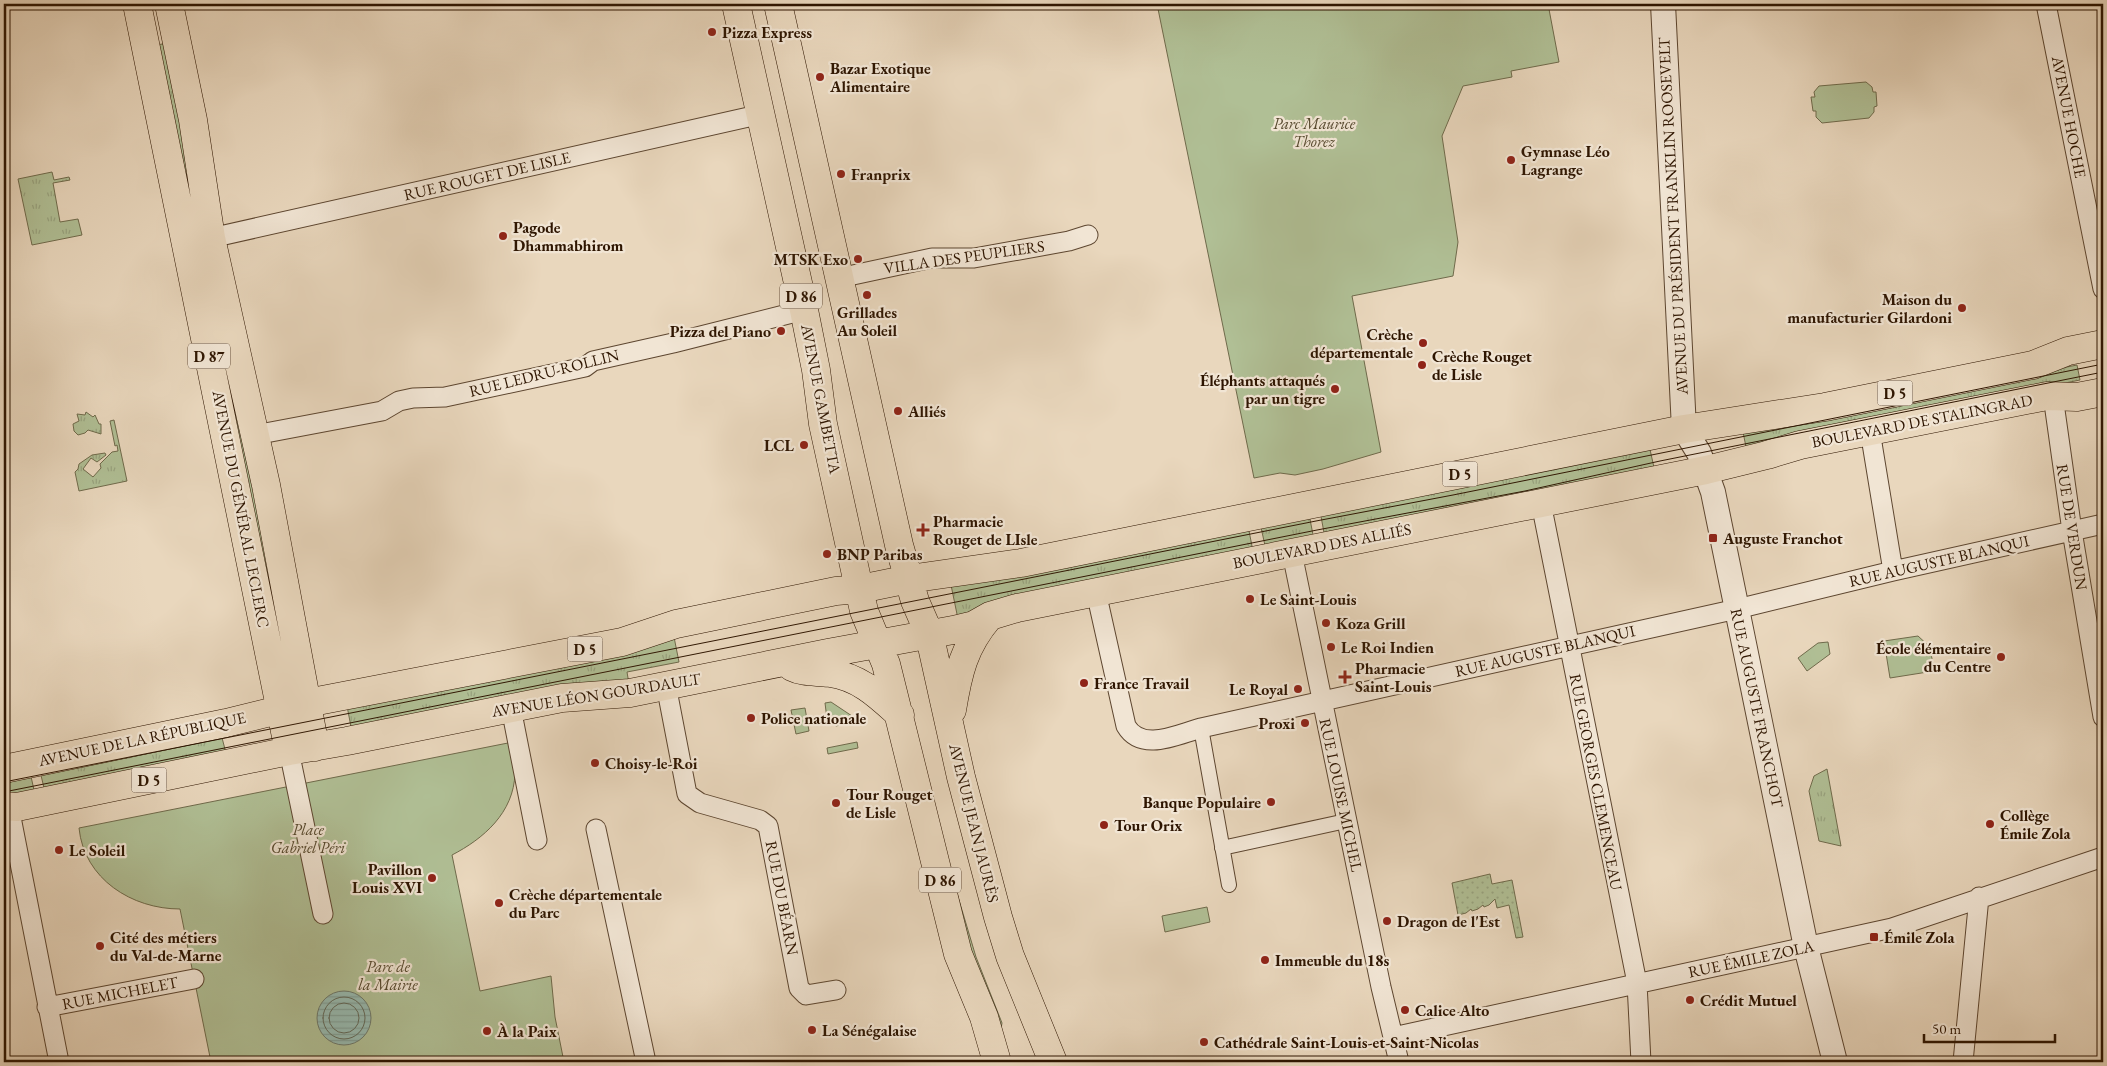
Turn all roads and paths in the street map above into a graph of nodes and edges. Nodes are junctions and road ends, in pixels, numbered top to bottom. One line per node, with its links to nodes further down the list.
1 (137, 4): 38 (main road, AVENUE DU GÉNÉRAL LECLERC / D 87)
2 (169, 4): 9 (main road, AVENUE DU GÉNÉRAL LECLERC / D 87)
3 (736, 4): 7 (main road, AVENUE GAMBETTA / D 86)
4 (778, 4): 10 (main road, D 86)
5 (1662, 4): 16 (street, AVENUE DU PRÉSIDENT FRANKLIN ROOSEVELT)
6 (2046, 4): 11 (street, AVENUE HOCHE)
7 (762, 114): 9 (street, RUE ROUGET DE LISLE); 12 (main road, AVENUE GAMBETTA / D 86)
8 (1088, 234): 10 (street, VILLA DES PEUPLIERS)
9 (211, 238): 18 (main road, AVENUE DU GÉNÉRAL LECLERC / D 87)
10 (840, 278): 26 (main road, D 86)
11 (2103, 289)
12 (804, 310): 18 (street, RUE LEDRU-ROLLIN); 26 (main road, AVENUE GAMBETTA / D 86)
13 (2103, 344): 16 (main road, BOULEVARD DE STALINGRAD / D 5)
14 (2103, 392): 15 (main road, BOULEVARD DE STALINGRAD / D 5)
15 (2053, 396): 17 (main road, BOULEVARD DE STALINGRAD / D 5); 23 (street, RUE DE VERDUN)
16 (1684, 428): 20 (street, RUE AUGUSTE FRANCHOT); 26 (main road, D 5)
17 (1870, 431): 19 (main road, BOULEVARD DE STALINGRAD / D 5); 25 (street)
18 (255, 434): 36 (main road, AVENUE DU GÉNÉRAL LECLERC / D 87)
19 (1743, 461): 20 (main road, BOULEVARD DES ALLIÉS / D 5)
20 (1706, 470): 21 (main road, BOULEVARD DES ALLIÉS / D 5); 28 (street, RUE AUGUSTE FRANCHOT)
21 (1541, 503): 24 (main road, BOULEVARD DES ALLIÉS / D 5); 32 (street, RUE GEORGES CLEMENCEAU)
22 (2103, 524): 23 (street, RUE AUGUSTE BLANQUI)
23 (2072, 532): 25 (street, RUE AUGUSTE BLANQUI); 40 (street, RUE DE VERDUN)
24 (1292, 553): 27 (main road, BOULEVARD DES ALLIÉS / D 5); 35 (street, RUE LOUISE MICHEL)
25 (1893, 571): 28 (street, RUE AUGUSTE BLANQUI)
26 (885, 584): 30 (main road, AVENUE JEAN JAURÈS / D 86); 31 (main road, D 86); 36 (main road, D 5)
27 (1096, 592): 29 (main road, BOULEVARD DES ALLIÉS / D 5); 42 (street, RUE AUGUSTE BLANQUI)
28 (1737, 609): 32 (street, RUE AUGUSTE BLANQUI); 54 (street, RUE AUGUSTE FRANCHOT)
29 (990, 616): 30 (main road, BOULEVARD DES ALLIÉS / D 5); 41 (main road)
30 (930, 633): 31 (main road, BOULEVARD DES ALLIÉS / D 5); 41 (main road, AVENUE JEAN JAURÈS / D 86)
31 (891, 642): 33 (main road, AVENUE LÉON GOURDAULT / D 5); 39 (main road, D 86)
32 (1568, 646): 35 (street, RUE AUGUSTE BLANQUI); 56 (street, RUE GEORGES CLEMENCEAU)
33 (781, 662): 34 (main road, AVENUE LÉON GOURDAULT / D 5); 39 (main road)
34 (666, 685): 37 (main road, AVENUE LÉON GOURDAULT / D 5); 57 (street, RUE DU BÉARN)
35 (1322, 702): 42 (street, RUE AUGUSTE BLANQUI); 46 (street, RUE LOUISE MICHEL)
36 (307, 703): 38 (main road, D 5); 43 (main road, AVENUE DU GÉNÉRAL LECLERC / D 87)
37 (511, 708): 43 (main road, AVENUE LÉON GOURDAULT / D 5); 48 (street)
38 (280, 709): 43 (main road, AVENUE DU GÉNÉRAL LECLERC / D 87); 44 (main road, AVENUE DE LA RÉPUBLIQUE / D 5)
39 (900, 715): 62 (main road, D 86)
40 (2103, 717)
41 (950, 721): 63 (main road, AVENUE JEAN JAURÈS / D 86)
42 (1201, 728): 49 (street)
43 (302, 749): 45 (main road, D 5); 53 (street)
44 (4, 769)
45 (6, 807): 58 (street)
46 (1346, 821): 49 (street); 59 (street, RUE LOUISE MICHEL)
47 (596, 829): 61 (street)
48 (537, 840)
49 (1222, 848): 51 (street)
50 (2103, 856): 52 (street, RUE ÉMILE ZOLA)
51 (1229, 885)
52 (1979, 897): 54 (street, RUE ÉMILE ZOLA); 67 (street)
53 (323, 914)
54 (1799, 949): 56 (street, RUE ÉMILE ZOLA); 66 (street, RUE AUGUSTE FRANCHOT)
55 (194, 979): 58 (street, RUE MICHELET)
56 (1637, 982): 59 (street, RUE ÉMILE ZOLA); 65 (street, RUE GEORGES CLEMENCEAU)
57 (836, 990)
58 (47, 1007): 60 (street)
59 (1393, 1037): 64 (street, RUE LOUISE MICHEL)
60 (59, 1062)
61 (646, 1062)
62 (997, 1062)
63 (1053, 1062)
64 (1399, 1062)
65 (1641, 1062)
66 (1835, 1062)
67 (1963, 1062)

